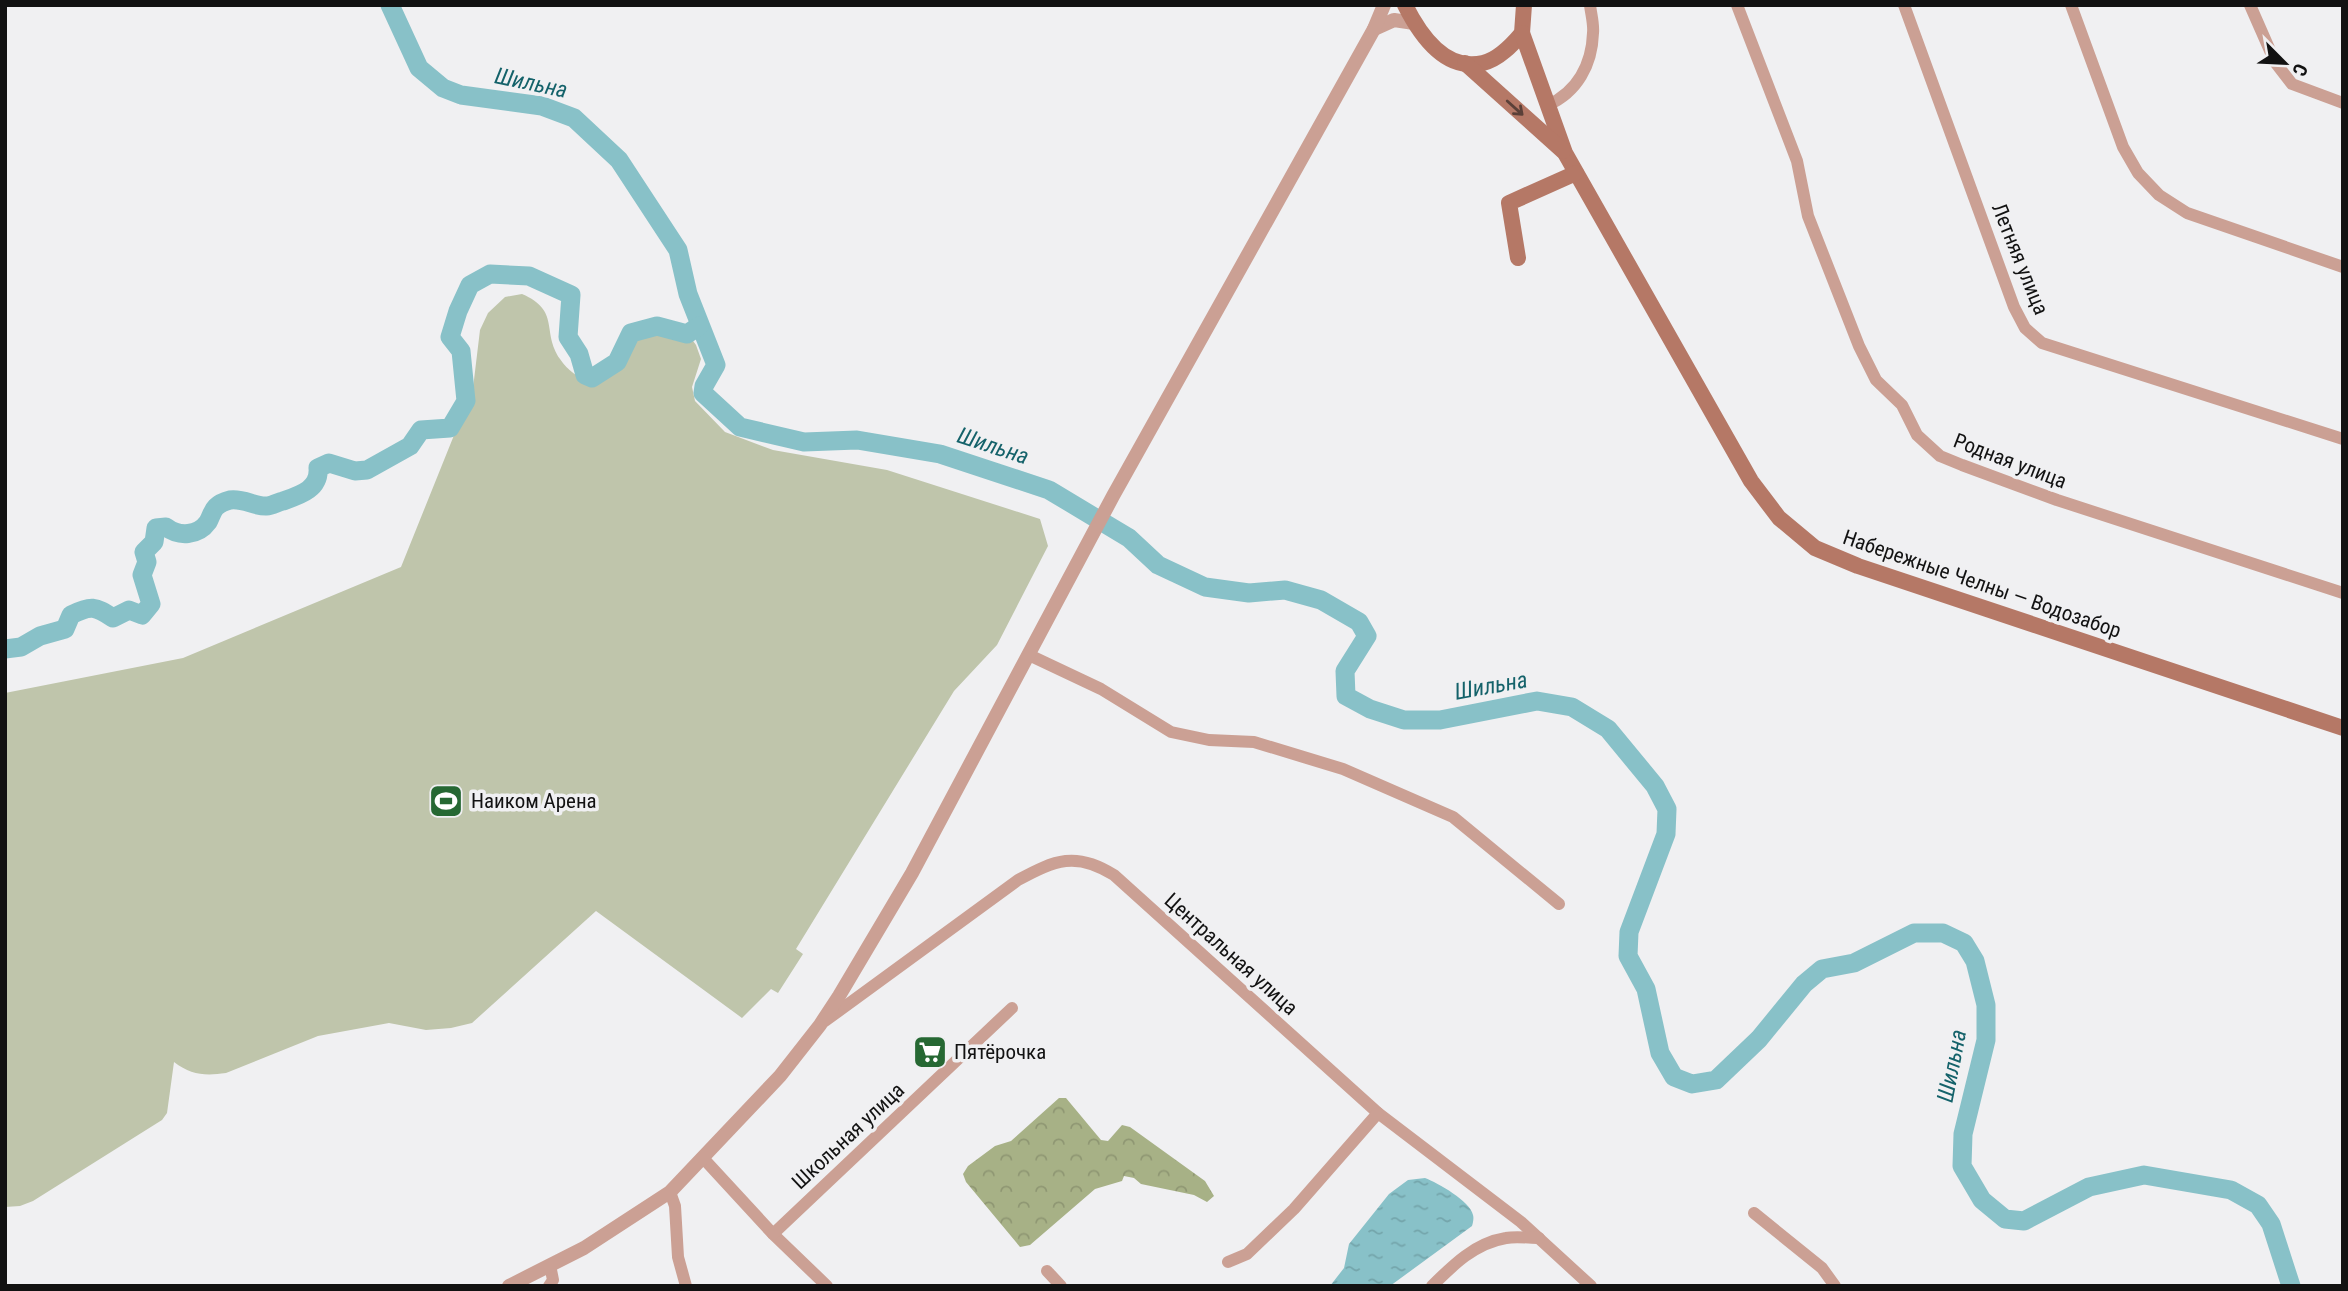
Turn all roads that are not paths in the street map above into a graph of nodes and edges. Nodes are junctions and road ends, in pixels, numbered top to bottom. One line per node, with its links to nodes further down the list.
1 (1384, 5): 10 (street)
2 (1405, 5): 9 (main road, Набережные Челны — Водозабор)
3 (1524, 5): 11 (main road, Набережные Челны — Водозабор)
4 (1590, 5): 14 (street)
5 (1737, 5): 20 (street, Родная улица)
6 (1904, 5): 19 (street, Летняя улица)
7 (2071, 5): 18 (street)
8 (2250, 5): 13 (street)
9 (1414, 23): 10 (street); 12 (main road, Набережные Челны — Водозабор)
10 (1374, 29): 21 (street)
11 (1522, 33): 12 (main road); 14 (main road, Набережные Челны — Водозабор)
12 (1465, 63): 15 (main road, Набережные Челны — Водозабор, one-way to 15)
13 (2343, 103)
14 (1548, 105): 15 (main road, Набережные Челны — Водозабор)
15 (1565, 153): 16 (main road, Набережные Челны — Водозабор)
16 (1576, 173): 17 (main road); 22 (main road, Набережные Челны — Водозабор)
17 (1518, 258)
18 (2343, 267)
19 (2343, 439)
20 (2343, 593)
21 (1029, 655): 23 (street); 24 (street)
22 (2343, 728)
23 (1559, 904)
24 (859, 964): 25 (street); 27 (street)
25 (878, 982): 27 (street, Центральная улица); 28 (street, Центральная улица)
26 (1012, 1008): 33 (street, Школьная улица)
27 (820, 1025): 29 (street)
28 (1378, 1113): 32 (street, Центральная улица); 36 (street)
29 (703, 1158): 30 (street); 33 (street)
30 (670, 1192): 37 (street); 41 (street)
31 (1754, 1213): 46 (street)
32 (1521, 1222): 34 (street); 35 (street, Центральная улица)
33 (773, 1234): 42 (street)
34 (1508, 1237): 35 (street); 44 (street)
35 (1540, 1238): 45 (street, Центральная улица)
36 (1228, 1262)
37 (550, 1265): 39 (street); 40 (street)
38 (1047, 1271): 43 (street)
39 (509, 1286)
40 (550, 1286)
41 (686, 1286)
42 (827, 1286)
43 (1061, 1286)
44 (1432, 1286)
45 (1591, 1286)
46 (1835, 1286)

